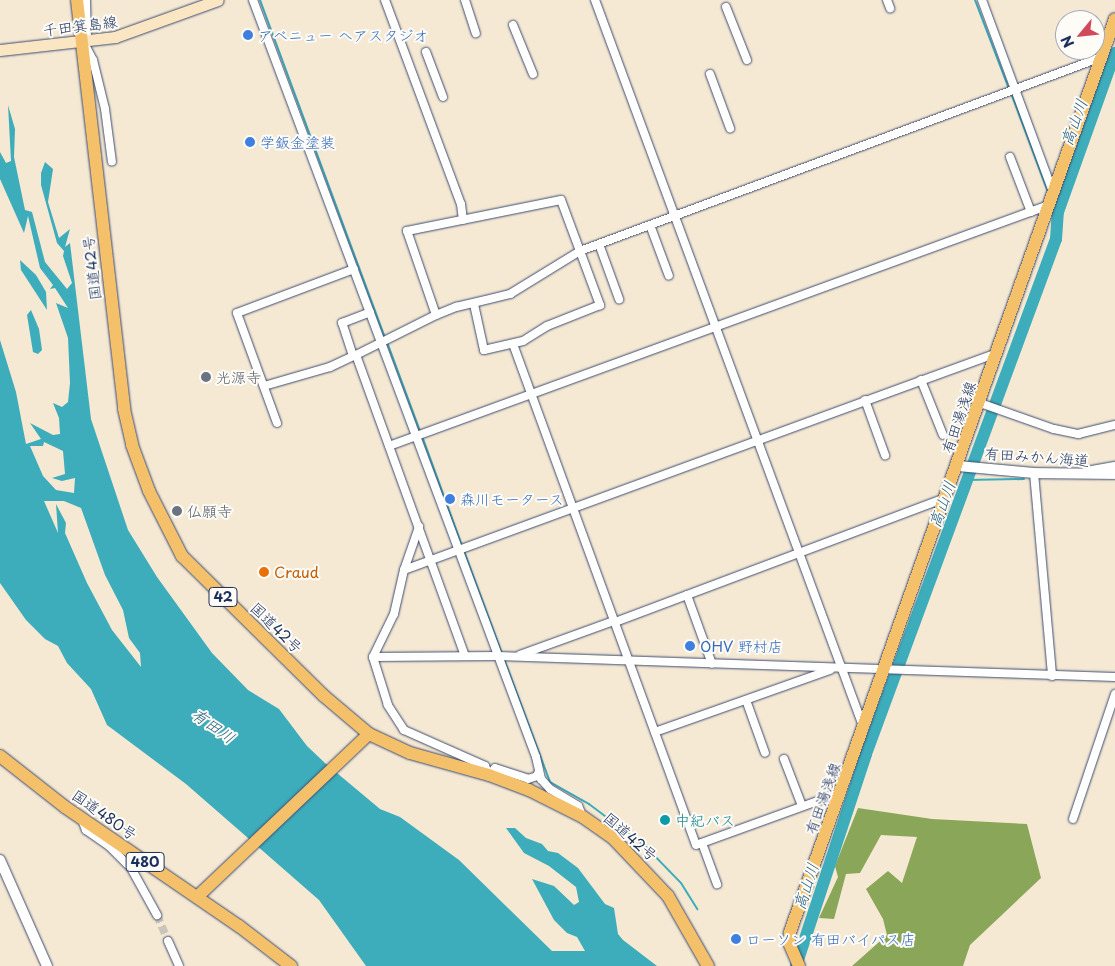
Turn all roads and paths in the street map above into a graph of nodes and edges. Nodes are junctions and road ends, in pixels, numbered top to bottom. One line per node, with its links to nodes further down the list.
1 (77, 0): 13 (main road, 国道42号 / 42)
2 (86, 0): 13 (street)
3 (218, 0): 13 (main road, 千田箕島線)
4 (253, 0): 34 (street)
5 (385, 0): 30 (street)
6 (465, 0): 12 (street)
7 (595, 0): 29 (street)
8 (982, 0): 22 (street)
9 (726, 6): 17 (street)
10 (1115, 19): 14 (main road, 有田湯浅線)
11 (513, 25): 20 (street)
12 (476, 33)
13 (82, 41): 15 (main road, 千田箕島線); 26 (street); 85 (main road, 国道42号 / 42)
14 (1105, 48)
15 (0, 50)
16 (426, 52): 23 (street)
17 (747, 60)
18 (1094, 60): 22 (street)
19 (1101, 60): 27 (main road, 有田湯浅線)
20 (533, 74)
21 (710, 74): 24 (street)
22 (1015, 90): 27 (street); 29 (street)
23 (443, 97)
24 (730, 128)
25 (1010, 157): 28 (street)
26 (112, 162)
27 (1051, 199): 28 (street); 43 (main road, 有田湯浅線)
28 (1031, 212): 40 (street)
29 (674, 216): 31 (street); 40 (street)
30 (464, 220): 33 (street); 39 (street)
31 (650, 225): 32 (street); 35 (street)
32 (599, 244): 33 (street); 36 (street)
33 (580, 251): 37 (street); 42 (street)
34 (354, 269): 38 (street); 46 (street)
35 (669, 276)
36 (619, 299)
37 (474, 304): 39 (street); 42 (street)
38 (370, 312): 41 (street); 44 (street)
39 (436, 315): 41 (street)
40 (716, 328): 47 (street); 54 (street)
41 (381, 342): 44 (street); 53 (street)
42 (513, 344): 47 (street)
43 (997, 353): 45 (street); 49 (main road, 有田湯浅線)
44 (354, 356): 46 (street); 55 (street)
45 (921, 380): 48 (street); 52 (street)
46 (264, 386): 50 (street)
47 (532, 396): 53 (street); 63 (street)
48 (865, 400): 54 (street); 56 (street)
49 (980, 403): 51 (street); 57 (main road, 有田湯浅線)
50 (277, 423)
51 (1115, 425)
52 (943, 435)
53 (417, 437): 55 (street); 65 (street)
54 (757, 441): 63 (street); 66 (street)
55 (389, 446): 64 (street)
56 (885, 454)
57 (961, 466): 59 (street, 有田みかん海道); 62 (main road, 有田湯浅線)
58 (1115, 466): 60 (street)
59 (1034, 473): 60 (street, 有田みかん海道); 79 (street)
60 (1067, 474): 61 (street, 有田みかん海道)
61 (1115, 474)
62 (946, 498): 66 (street); 78 (main road, 有田湯浅線)
63 (573, 508): 65 (street); 70 (street)
64 (419, 528): 67 (street); 68 (street)
65 (459, 551): 67 (street); 72 (street)
66 (798, 552): 69 (street); 77 (street)
67 (432, 560): 68 (street); 71 (street)
68 (404, 570): 74 (street)
69 (687, 594): 70 (street); 76 (street)
70 (615, 621): 73 (street); 75 (street)
71 (466, 656): 72 (street); 74 (street)
72 (498, 656): 73 (street); 90 (street)
73 (517, 656): 75 (street)
74 (373, 657): 89 (street)
75 (629, 661): 76 (street); 84 (street)
76 (712, 664): 77 (street)
77 (837, 668): 78 (street); 82 (street); 83 (street)
78 (889, 669): 79 (street); 83 (main road, 有田湯浅線)
79 (1052, 676): 80 (street)
80 (1115, 677)
81 (1115, 694): 95 (street)
82 (746, 700): 84 (street); 86 (street)
83 (864, 728): 91 (main road, 有田湯浅線)
84 (655, 732): 96 (street)
85 (367, 736): 89 (main road, 国道42号 / 42); 99 (main road)
86 (765, 753)
87 (0, 756): 94 (main road, 国道480号 / 480)
88 (784, 759): 92 (street)
89 (490, 770): 90 (street); 93 (main road, 国道42号 / 42)
90 (539, 771): 93 (street)
91 (840, 796): 92 (street); 107 (main road, 有田湯浅線)
92 (802, 806): 96 (street)
93 (583, 817): 106 (main road, 国道42号 / 42)
94 (82, 819): 99 (main road, 国道480号 / 480); 100 (street)
95 (1073, 820)
96 (702, 843): 98 (street)
97 (0, 860): 103 (street)
98 (717, 884)
99 (197, 897): 102 (main road, 国道480号 / 480)
100 (157, 915)
101 (168, 941): 104 (street)
102 (281, 961): 105 (main road, 国道480号 / 480)
103 (47, 966)
104 (179, 966)
105 (290, 966)
106 (708, 966)
107 (799, 966)

